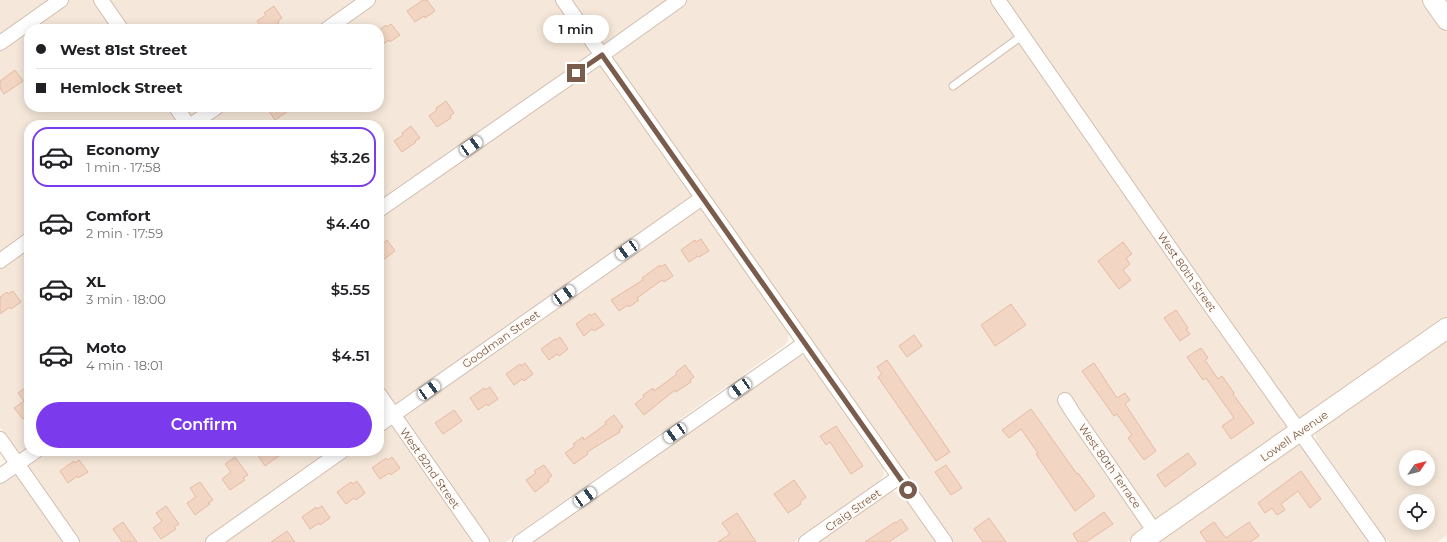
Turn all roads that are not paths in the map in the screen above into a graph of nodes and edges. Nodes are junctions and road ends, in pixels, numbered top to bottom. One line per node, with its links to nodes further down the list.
1 (61, 0): 7 (street)
2 (101, 0): 8 (street)
3 (368, 0): 9 (street)
4 (563, 0): 13 (street)
5 (678, 0): 13 (street)
6 (998, 0): 11 (street, West 80th Street)
7 (27, 24)
8 (118, 24)
9 (334, 24)
10 (24, 26): 12 (street)
11 (1023, 35): 14 (lane); 27 (street, West 80th Street)
12 (0, 43)
13 (602, 55): 17 (street); 18 (street)
14 (953, 86)
15 (210, 112): 16 (street)
16 (198, 120)
17 (702, 198): 22 (street); 25 (street, Goodman Street)
18 (384, 207)
19 (24, 244): 20 (street)
20 (0, 261)
21 (1447, 328): 27 (street, Lowell Avenue)
22 (805, 343): 33 (street); 38 (street)
23 (1065, 400): 34 (street, West 80th Terrace)
24 (384, 401): 25 (street, West 82nd Street)
25 (394, 415): 26 (street, Goodman Street); 37 (street, West 82nd Street)
26 (384, 422)
27 (1300, 432): 34 (street, Lowell Avenue); 41 (street, West 80th Street)
28 (0, 439): 31 (street)
29 (29, 456): 31 (street)
30 (335, 456): 36 (street)
31 (18, 464): 32 (street); 35 (street)
32 (0, 476)
33 (899, 477): 39 (street, Craig Street); 40 (street)
34 (1148, 537)
35 (72, 542)
36 (213, 542)
37 (482, 542)
38 (520, 542)
39 (806, 542)
40 (945, 542)
41 (1378, 542)

